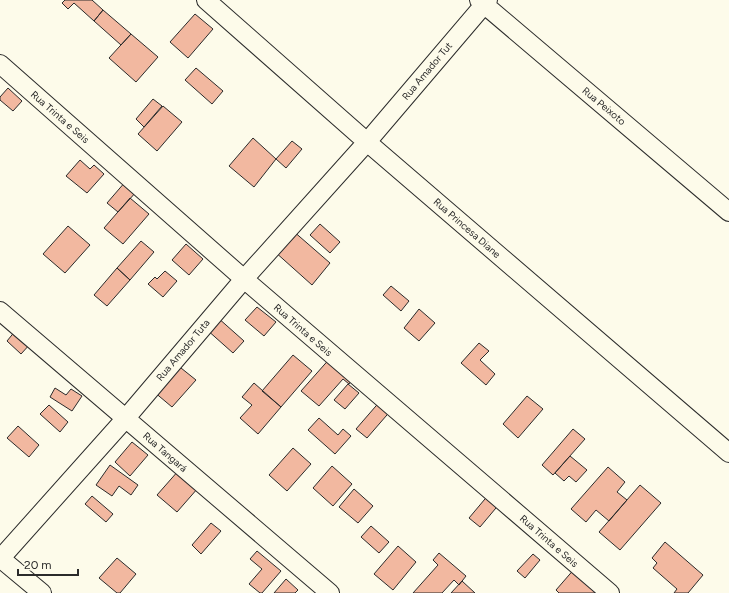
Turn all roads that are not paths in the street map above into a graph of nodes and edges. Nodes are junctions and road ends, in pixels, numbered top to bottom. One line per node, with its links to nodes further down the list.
1 (206, 0): 4 (street, Rua Princesa Diane)
2 (484, 1): 4 (street, Rua Amador Tut); 5 (street, Rua Peixoto)
3 (0, 64): 6 (street, Rua Trinta e Seis)
4 (367, 142): 6 (street, Rua Amador Tuta); 9 (street, Rua Princesa Diane)
5 (729, 212)
6 (244, 279): 8 (street, Rua Amador Tuta); 13 (street, Rua Trinta e Seis)
7 (0, 311): 8 (street, Rua Tangará)
8 (126, 418): 10 (street, Rua Amador Tuta); 12 (street, Rua Tangará)
9 (729, 453)
10 (0, 558): 11 (street)
11 (42, 593)
12 (330, 593)
13 (610, 593)

